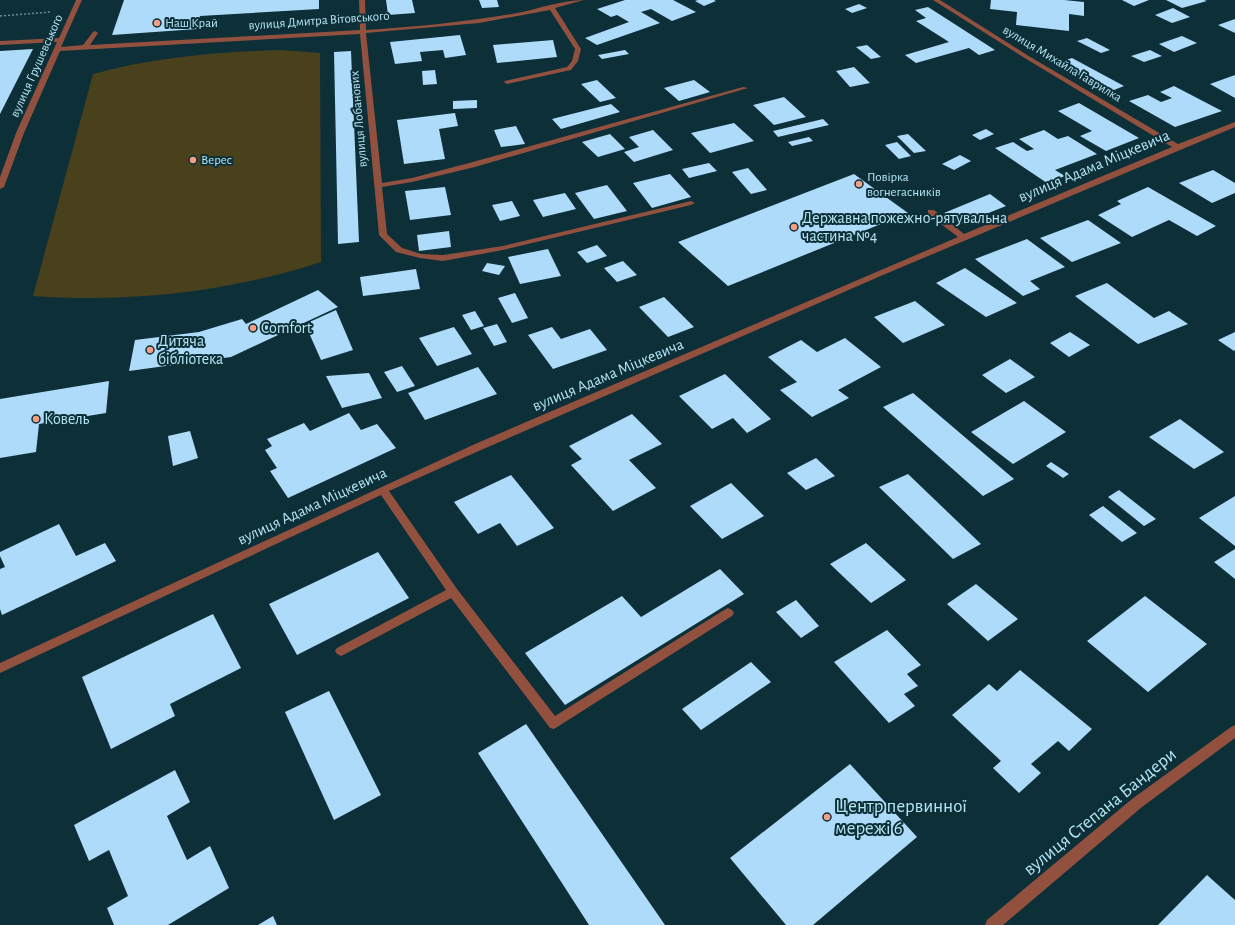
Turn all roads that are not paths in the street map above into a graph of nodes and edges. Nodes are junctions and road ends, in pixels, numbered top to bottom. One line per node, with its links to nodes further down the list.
1 (79, 0): 8 (street, вулиця Грушевського)
2 (362, 0): 6 (street, вулиця Лобанових)
3 (581, 0): 5 (street, вулиця Дмитра Вітовського)
4 (936, 0): 15 (street, вулиця Михайла Гаврилка)
5 (552, 8): 6 (street, вулиця Дмитра Вітовського); 12 (street)
6 (363, 32): 10 (street, вулиця Дмитра Вітовського); 17 (street, вулиця Лобанових)
7 (95, 33): 10 (street)
8 (61, 40): 9 (street); 11 (street, вулиця Грушевського)
9 (0, 43)
10 (85, 47): 11 (street, вулиця Дмитра Вітовського)
11 (57, 48): 16 (street, вулиця Грушевського)
12 (507, 82)
13 (745, 88): 17 (street)
14 (1235, 124): 15 (street, вулиця Адама Міцкевича)
15 (1178, 146): 20 (street, вулиця Адама Міцкевича)
16 (0, 186)
17 (377, 186): 18 (street, вулиця Лобанових)
18 (691, 202)
19 (931, 212): 20 (street)
20 (964, 238): 21 (street, вулиця Адама Міцкевича)
21 (383, 490): 22 (street); 25 (street, вулиця Адама Міцкевича)
22 (453, 592): 23 (street); 24 (street)
23 (728, 613)
24 (341, 651)
25 (0, 668)
26 (1235, 731): 27 (street, вулиця Степана Бандери)
27 (992, 925)

